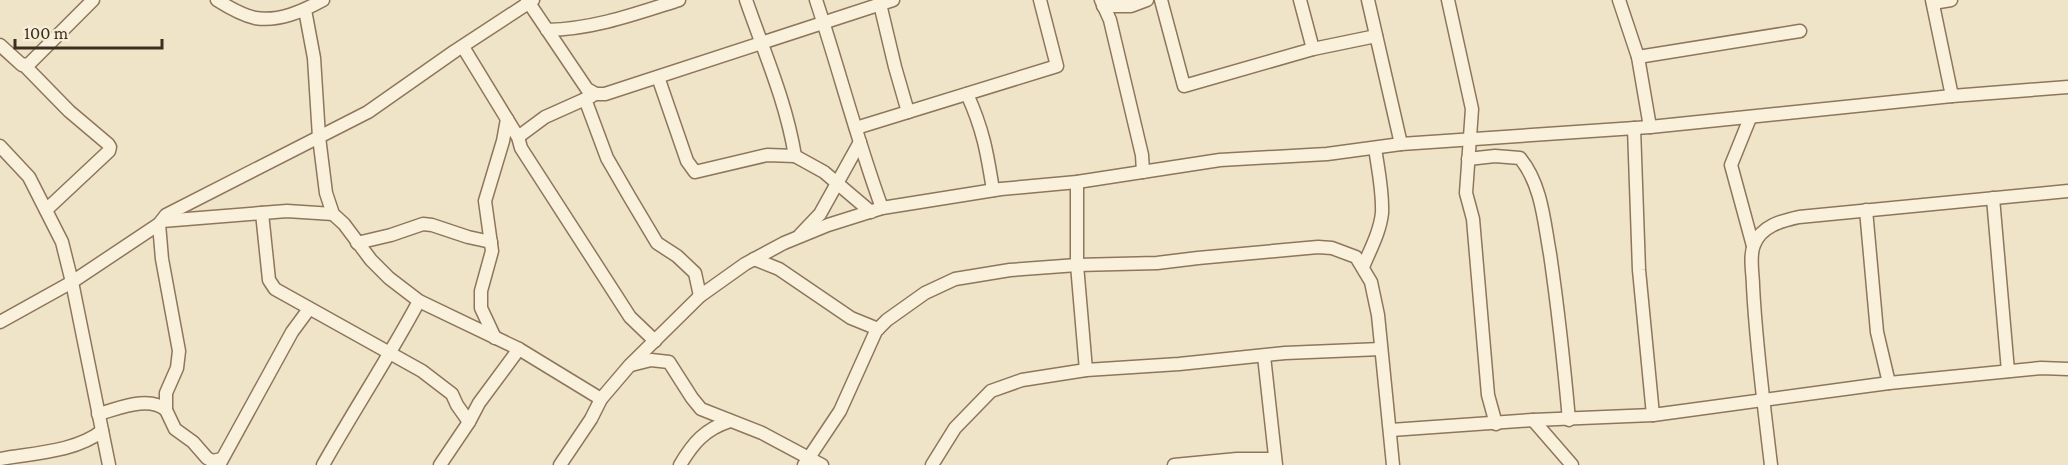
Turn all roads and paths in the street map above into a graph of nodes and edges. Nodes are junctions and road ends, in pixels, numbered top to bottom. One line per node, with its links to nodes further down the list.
1 (93, 0): 30 (street)
2 (216, 0): 20 (street)
3 (323, 0): 20 (street)
4 (679, 0): 22 (street)
5 (746, 0): 25 (street)
6 (816, 0): 21 (street)
7 (893, 0): 19 (street)
8 (1040, 0): 33 (street)
9 (1147, 0): 18 (street)
10 (1161, 0): 28 (street)
11 (1300, 0): 28 (street)
12 (1368, 0): 24 (street)
13 (1448, 0): 44 (street)
14 (1619, 0): 29 (street)
15 (1949, 0): 17 (street)
16 (530, 1): 22 (street); 27 (street)
17 (1932, 2): 35 (street)
18 (1102, 3): 51 (street)
19 (880, 4): 21 (street); 36 (street)
20 (305, 10): 42 (street)
21 (823, 21): 25 (street); 40 (street)
22 (547, 30): 34 (street)
23 (1800, 31): 29 (street)
24 (1376, 36): 28 (street); 46 (street)
25 (760, 42): 31 (street); 49 (street)
26 (0, 45): 30 (street)
27 (463, 47): 38 (street); 42 (street)
28 (1313, 50)
29 (1638, 57): 39 (street)
30 (25, 66): 57 (street)
31 (658, 77): 34 (street); 49 (street)
32 (2068, 87): 35 (street)
33 (967, 94): 36 (street); 54 (street)
34 (591, 96): 43 (street); 71 (street)
35 (1952, 96): 37 (street)
36 (908, 112): 40 (street)
37 (1750, 118): 39 (street); 66 (street)
38 (507, 119): 43 (street); 64 (street)
39 (1650, 127): 41 (street)
40 (856, 128): 45 (street)
41 (1634, 128): 44 (street); 91 (street)
42 (318, 137): 61 (street); 62 (street)
43 (518, 137): 77 (street)
44 (1470, 140): 46 (street); 50 (street)
45 (860, 142): 52 (street); 58 (street)
46 (1401, 144): 48 (street)
47 (0, 146): 57 (street)
48 (1375, 148): 51 (street); 69 (street)
49 (795, 156): 52 (street)
50 (1468, 159): 93 (street); 96 (street)
51 (1143, 172): 53 (street)
52 (836, 182): 58 (street); 63 (street)
53 (1077, 182): 54 (street); 68 (street)
54 (993, 190): 58 (street)
55 (2068, 191): 56 (street)
56 (1993, 198): 59 (street); 85 (street)
57 (46, 210): 70 (street)
58 (877, 210): 63 (street)
59 (1866, 210): 66 (street); 86 (street)
60 (262, 213): 61 (street); 62 (street); 73 (street)
61 (333, 214): 65 (street)
62 (160, 222): 70 (street); 89 (street)
63 (797, 238): 67 (street)
64 (491, 242): 65 (street); 76 (street)
65 (357, 243): 72 (street)
66 (1753, 246): 88 (street)
67 (754, 259): 71 (street); 75 (street)
68 (1077, 265): 69 (street); 75 (street); 84 (street)
69 (1363, 267): 79 (street)
70 (72, 282): 74 (street); 90 (street)
71 (700, 296): 77 (street)
72 (419, 301): 76 (street); 80 (street)
73 (309, 309): 80 (street); 100 (street)
74 (0, 322)
75 (878, 329): 101 (street)
76 (495, 338): 78 (street)
77 (655, 341): 82 (street)
78 (519, 349): 87 (street); 95 (street)
79 (1381, 349): 81 (street); 97 (street)
80 (391, 353): 95 (street); 104 (street)
81 (1264, 356): 84 (street); 102 (street)
82 (630, 365): 87 (street); 94 (street)
83 (2068, 369): 85 (street)
84 (1086, 370): 109 (street)
85 (2008, 371): 86 (street)
86 (1888, 383): 88 (street)
87 (601, 399): 106 (street)
88 (1764, 399): 91 (street); 113 (street)
89 (166, 410): 90 (street); 100 (street)
90 (98, 414): 98 (street)
91 (1653, 415): 93 (street)
92 (1533, 420): 93 (street); 96 (street); 112 (street)
93 (1569, 420)
94 (730, 421): 101 (street); 107 (street)
95 (469, 422): 105 (street)
96 (1496, 424): 97 (street)
97 (1391, 430): 111 (street)
98 (102, 431): 99 (street); 103 (street)
99 (0, 459)
100 (220, 462)
101 (806, 462): 108 (street)
102 (1276, 462): 110 (street)
103 (110, 465)
104 (322, 465)
105 (440, 465)
106 (560, 465)
107 (680, 465)
108 (822, 465)
109 (932, 465)
110 (1174, 465)
111 (1393, 465)
112 (1572, 465)
113 (1771, 465)

